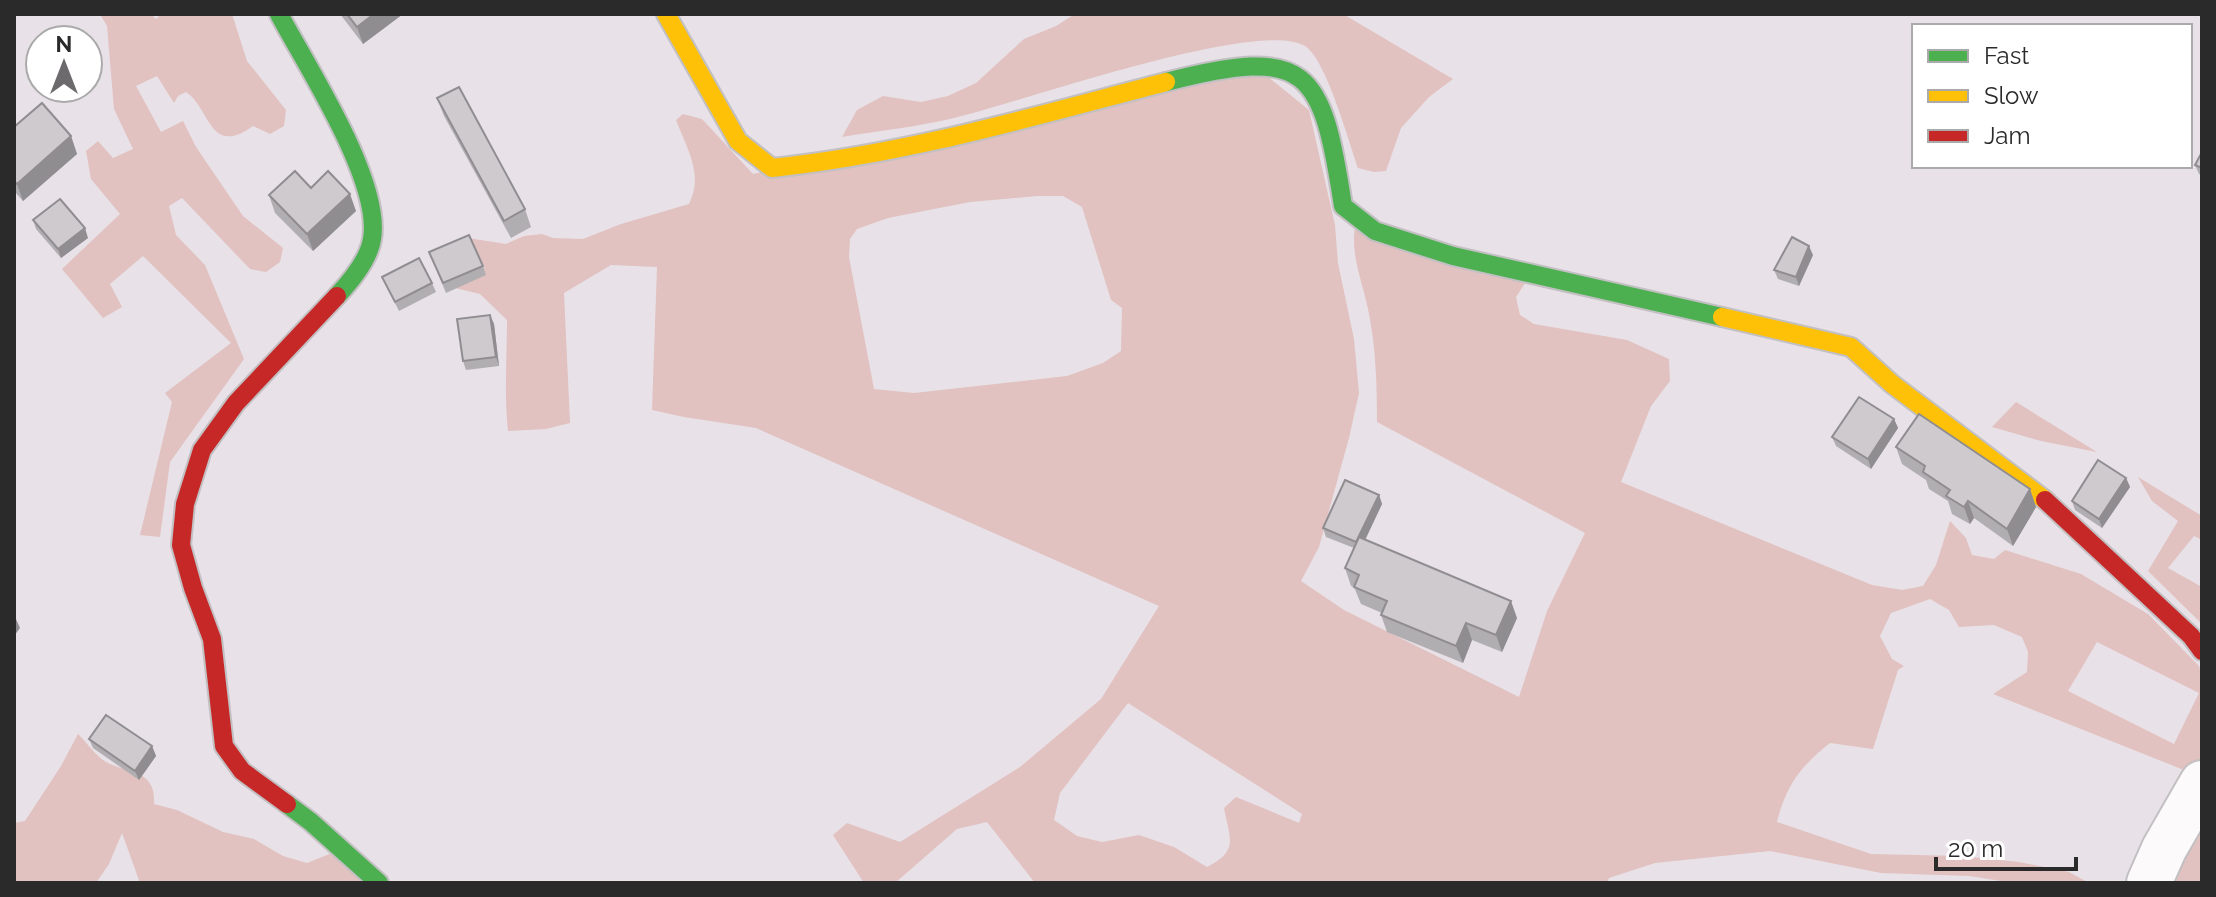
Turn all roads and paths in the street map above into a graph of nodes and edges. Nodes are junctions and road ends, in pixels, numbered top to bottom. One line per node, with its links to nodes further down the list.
1 (279, 14): 5 (street)
2 (666, 14): 3 (street)
3 (2202, 651)
4 (2202, 783): 6 (street)
5 (379, 883)
6 (2149, 883)

